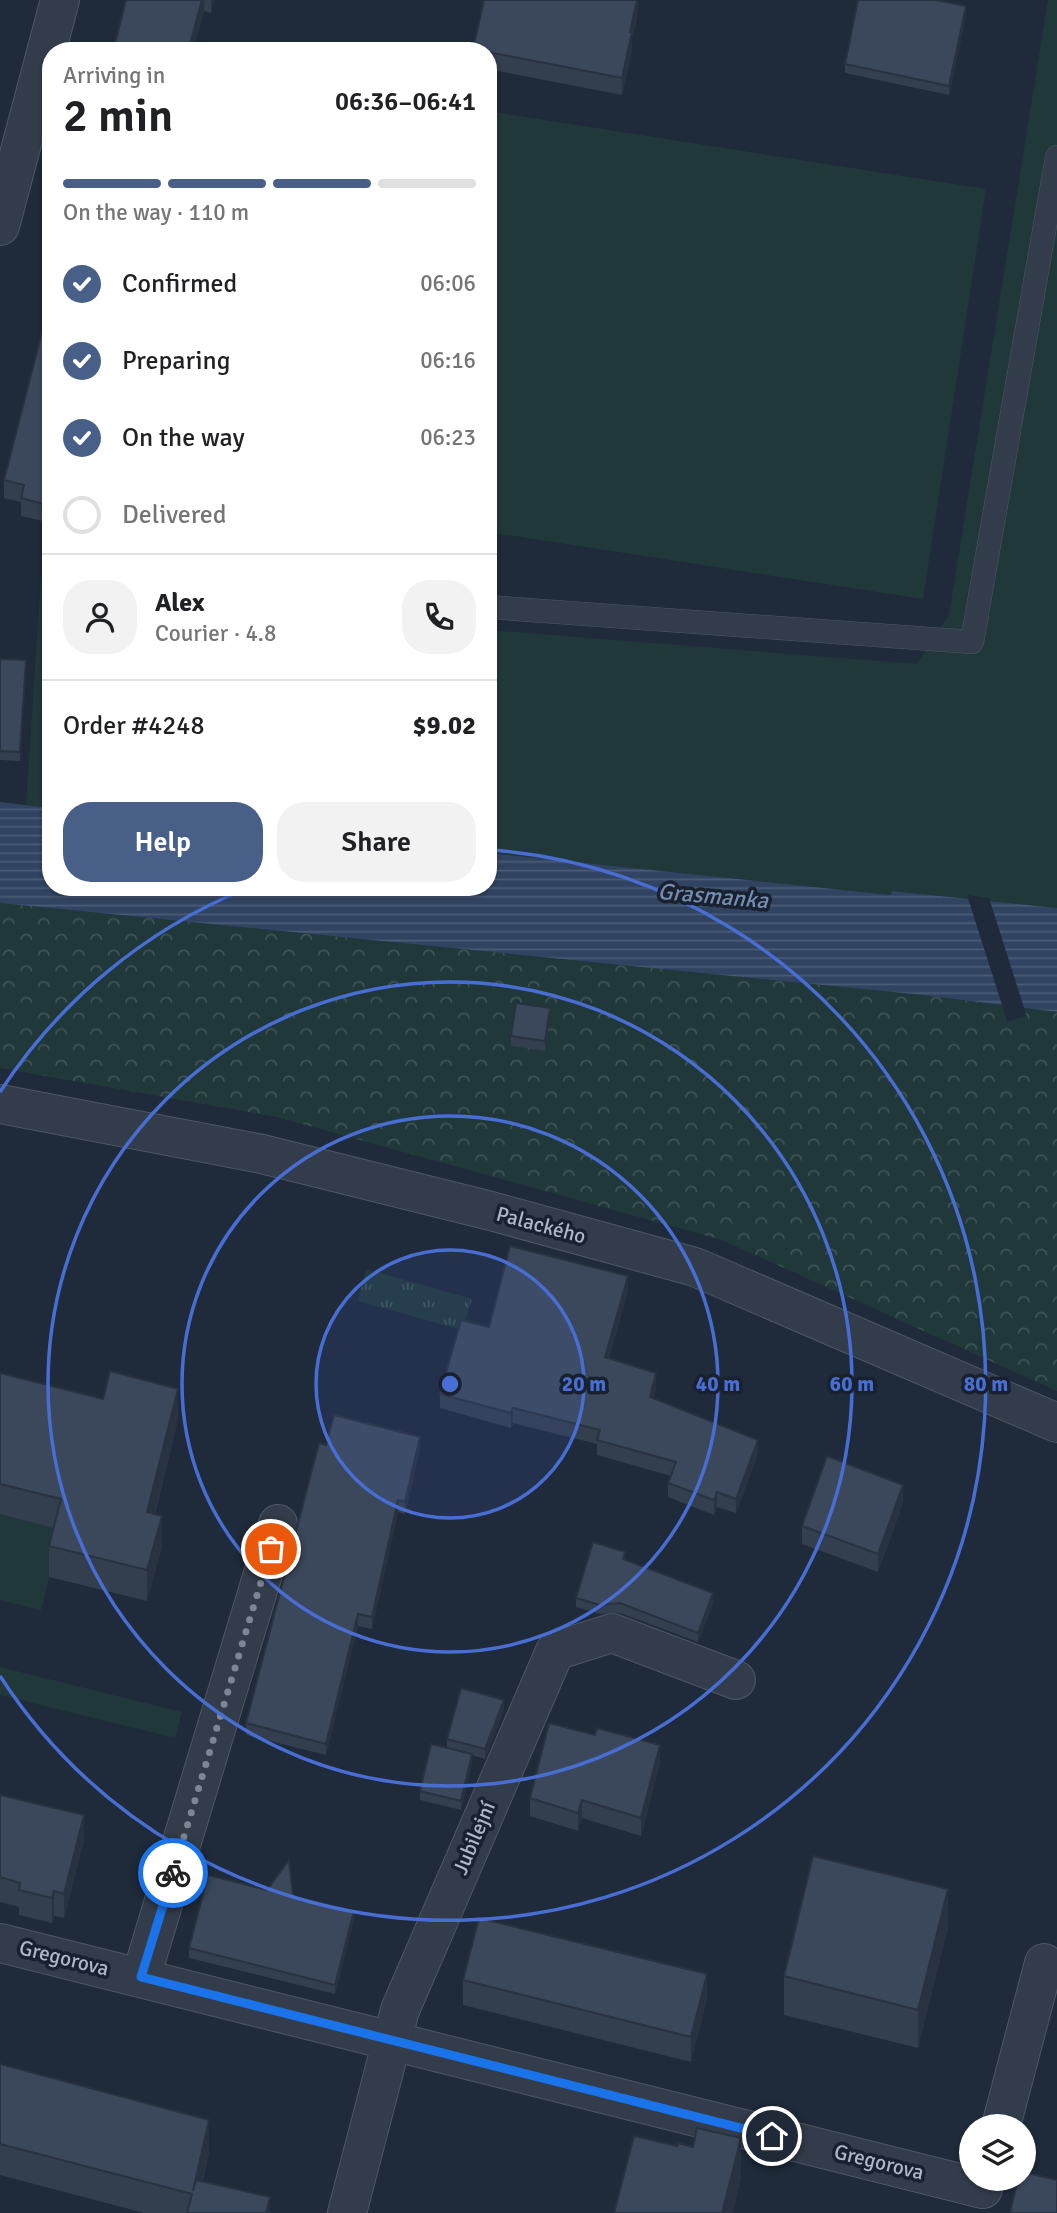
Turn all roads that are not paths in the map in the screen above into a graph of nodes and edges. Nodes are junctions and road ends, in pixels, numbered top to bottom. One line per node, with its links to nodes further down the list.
1 (60, 0): 2 (street)
2 (48, 42)
3 (42, 65): 5 (street)
4 (1057, 157): 6 (lane)
5 (2, 211)
6 (1049, 243): 7 (lane)
7 (497, 608)
8 (0, 1104): 9 (street, Palackého)
9 (1057, 1423)
10 (278, 1524): 14 (street)
11 (736, 1680): 15 (street, Jubilejní)
12 (0, 1943): 14 (street, Gregorova)
13 (1044, 1963): 16 (street)
14 (141, 1977): 15 (street, Gregorova)
15 (393, 2040): 17 (street, Gregorova); 18 (street, Jubilejní)
16 (1004, 2114)
17 (982, 2193)
18 (347, 2213)

